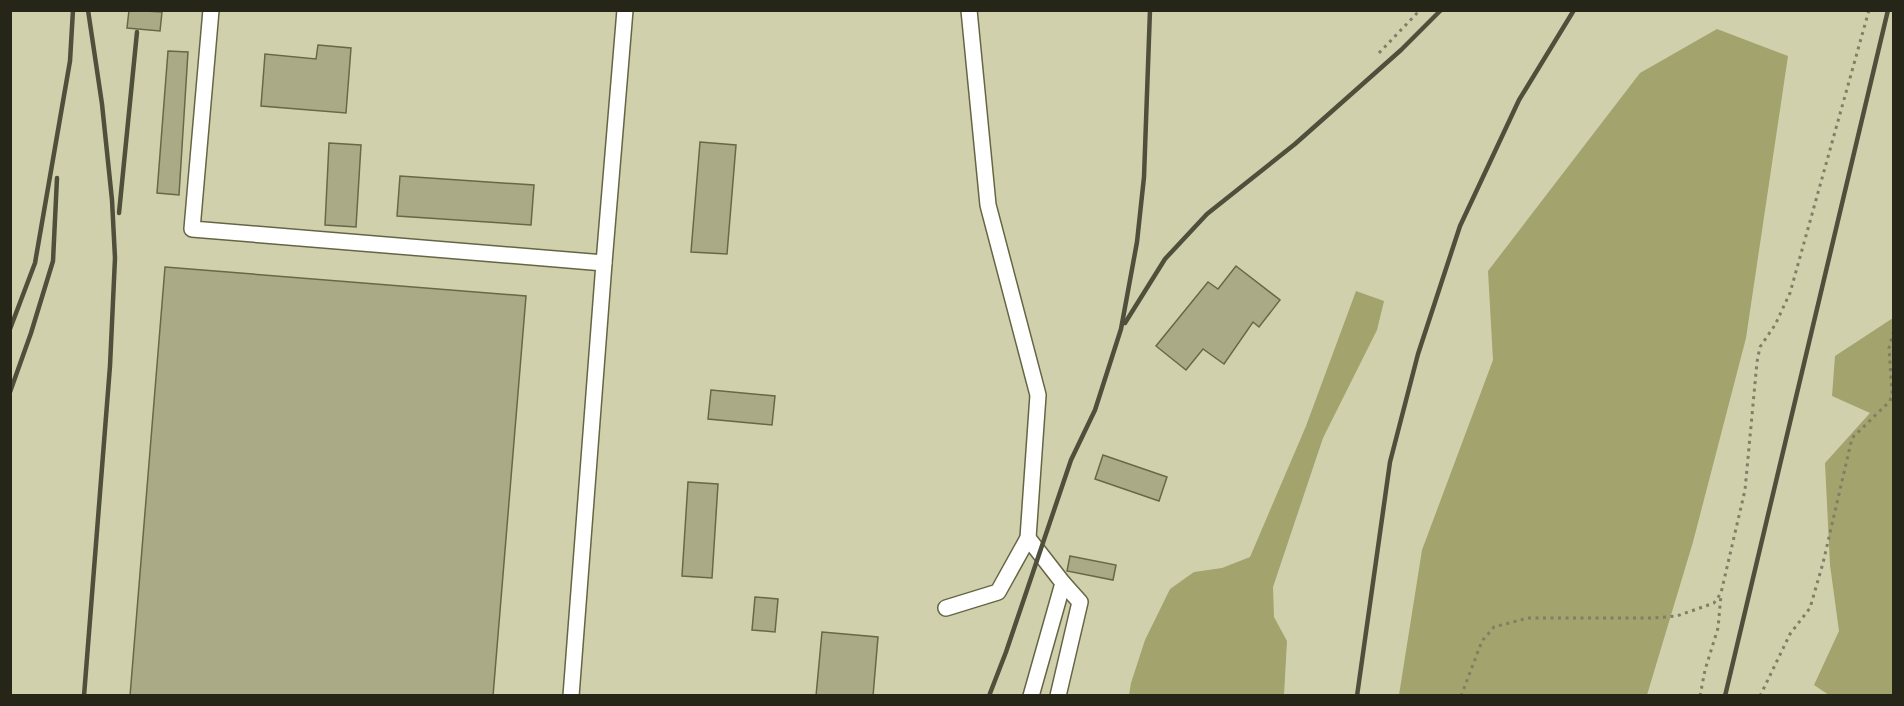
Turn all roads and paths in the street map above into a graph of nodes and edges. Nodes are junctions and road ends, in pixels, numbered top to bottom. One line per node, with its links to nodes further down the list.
1 (211, 10): 7 (lane)
2 (626, 10): 7 (lane)
3 (969, 10): 9 (lane)
4 (1420, 10): 6 (path)
5 (1869, 10): 11 (path)
6 (1379, 52)
7 (604, 263): 13 (lane)
8 (1893, 330): 18 (path)
9 (1028, 538): 10 (lane); 12 (lane)
10 (1063, 582): 14 (lane); 15 (lane)
11 (1721, 593): 16 (path); 17 (path)
12 (946, 608)
13 (571, 696)
14 (1031, 696)
15 (1058, 696)
16 (1461, 696)
17 (1700, 696)
18 (1760, 696)

